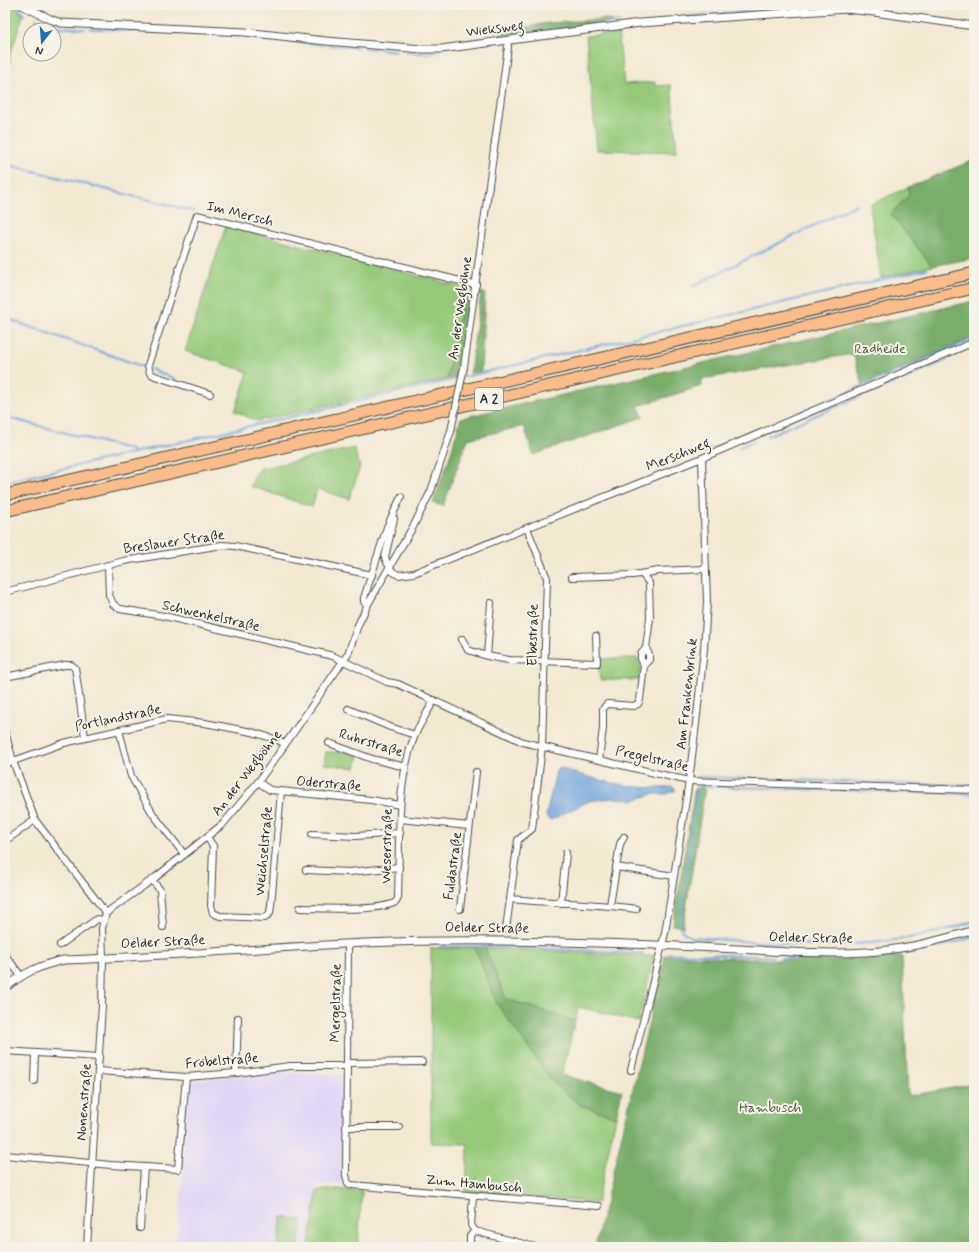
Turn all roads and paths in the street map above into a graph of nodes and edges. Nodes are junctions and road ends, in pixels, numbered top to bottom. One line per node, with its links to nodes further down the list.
1 (22, 5): 6 (street, Wieksweg)
2 (788, 5): 4 (street)
3 (805, 8): 4 (street, Wieksweg); 5 (street, Wieksweg)
4 (783, 13): 6 (street, Wieksweg)
5 (974, 28)
6 (507, 40): 8 (street, An der Wegböhne)
7 (974, 272): 13 (highway, A 2)
8 (476, 285): 11 (street, Im Mersch); 19 (street, An der Wegböhne, bridge)
9 (974, 288): 15 (highway, A 2)
10 (974, 342): 12 (street, Merschweg)
11 (210, 394)
12 (702, 458): 17 (street, Merschweg); 20 (street, Am Frankenbrink)
13 (5, 496)
14 (401, 497): 16 (street, An der Wegböhne)
15 (5, 511)
16 (394, 513): 19 (street, An der Wegböhne); 23 (street, An der Wegböhne)
17 (527, 528): 19 (street, Merschweg); 33 (street, Elbestraße)
18 (108, 565): 23 (street, Breslauer Straße); 26 (street, Breslauer Straße); 32 (street, Schwenkelstraße)
19 (390, 568): 28 (street, An der Wegböhne)
20 (706, 569): 21 (street); 49 (street, Am Frankenbrink)
21 (659, 571): 22 (street); 25 (street)
22 (642, 574): 24 (street); 25 (street)
23 (372, 575): 28 (street, An der Wegböhne)
24 (572, 577)
25 (649, 583): 44 (street)
26 (5, 592)
27 (491, 603): 31 (street)
28 (368, 604): 32 (street, An der Wegböhne)
29 (596, 636): 33 (street)
30 (462, 639): 31 (street)
31 (487, 656): 33 (street)
32 (344, 661): 35 (street, Pregelstraße); 42 (street, An der Wegböhne)
33 (544, 662): 43 (street, Elbestraße)
34 (5, 677): 40 (street)
35 (434, 700): 39 (street, Weserstraße); 43 (street, Pregelstraße)
36 (348, 710): 39 (street)
37 (119, 730): 40 (street, Portlandstraße); 42 (street, Portlandstraße); 63 (street)
38 (5, 732): 45 (street)
39 (415, 735): 47 (street, Weserstraße)
40 (85, 737): 45 (street, Portlandstraße)
41 (329, 743): 47 (street, Ruhrstraße)
42 (285, 744): 50 (street, An der Wegböhne)
43 (542, 747): 44 (street, Pregelstraße); 69 (street, Elbestraße)
44 (599, 760): 49 (street, Pregelstraße)
45 (13, 761): 46 (street, Portlandstraße); 55 (street)
46 (5, 764)
47 (406, 767): 53 (street, Weserstraße)
48 (476, 772): 56 (street, Fuldastraße)
49 (689, 781): 51 (street, Pregelstraße); 67 (street, Am Frankenbrink)
50 (258, 782): 52 (street, Oderstraße); 59 (street, An der Wegböhne)
51 (974, 790)
52 (281, 792): 53 (street, Oderstraße); 59 (street, Weichselstraße)
53 (400, 805): 54 (street, Weserstraße)
54 (400, 819): 56 (street, Fuldastraße); 57 (street, Weserstraße)
55 (35, 820): 61 (street); 75 (street)
56 (470, 826): 73 (street, Fuldastraße)
57 (400, 833): 58 (street); 64 (street, Weserstraße)
58 (312, 834)
59 (207, 837): 63 (street, An der Wegböhne)
60 (624, 837): 65 (street)
61 (5, 841)
62 (566, 853): 70 (street)
63 (184, 854): 68 (street, An der Wegböhne)
64 (399, 867): 66 (street); 72 (street, Weserstraße)
65 (616, 867): 67 (street); 71 (street)
66 (306, 870)
67 (674, 876): 82 (street, Am Frankenbrink)
68 (152, 880): 75 (street, An der Wegböhne); 77 (street)
69 (510, 899): 70 (street); 78 (street, Elbestraße)
70 (562, 903): 71 (street)
71 (610, 905): 74 (street)
72 (300, 908)
73 (460, 909)
74 (636, 909)
75 (106, 913): 76 (street)
76 (103, 920): 80 (street); 84 (street)
77 (163, 927)
78 (506, 929)
79 (974, 930): 82 (street, Oelder Straße)
80 (60, 944)
81 (348, 944): 82 (street, Oelder Straße); 84 (street, Oelder Straße); 92 (street, Mergelstraße)
82 (662, 946): 93 (street, Am Frankenbrink)
83 (5, 955): 85 (street)
84 (103, 959): 85 (street, Oelder Straße); 90 (street, Nonenstraße)
85 (21, 976): 86 (street, Oelder Straße)
86 (5, 988)
87 (238, 1018): 95 (street)
88 (5, 1052): 89 (street)
89 (35, 1053): 90 (street); 97 (street)
90 (99, 1057): 94 (street, Nonenstraße)
91 (422, 1062): 92 (street, Mergelstraße)
92 (347, 1064): 95 (street, Fröbelstraße); 98 (street, Mergelstraße)
93 (632, 1070)
94 (98, 1071): 96 (street, Fröbelstraße); 101 (street, Nonenstraße)
95 (236, 1073): 96 (street, Fröbelstraße)
96 (186, 1077): 102 (street)
97 (34, 1081)
98 (346, 1127): 99 (street); 103 (street, Mergelstraße)
99 (399, 1127)
100 (5, 1155): 101 (street)
101 (92, 1163): 102 (street); 108 (street, Nonenstraße)
102 (144, 1167): 106 (street)
103 (348, 1183): 104 (street, Zum Hambusch)
104 (473, 1196): 105 (street, Zum Hambusch); 107 (street)
105 (599, 1206)
106 (140, 1228)
107 (475, 1231): 109 (street); 110 (street)
108 (87, 1247)
109 (470, 1247)
110 (535, 1247)

